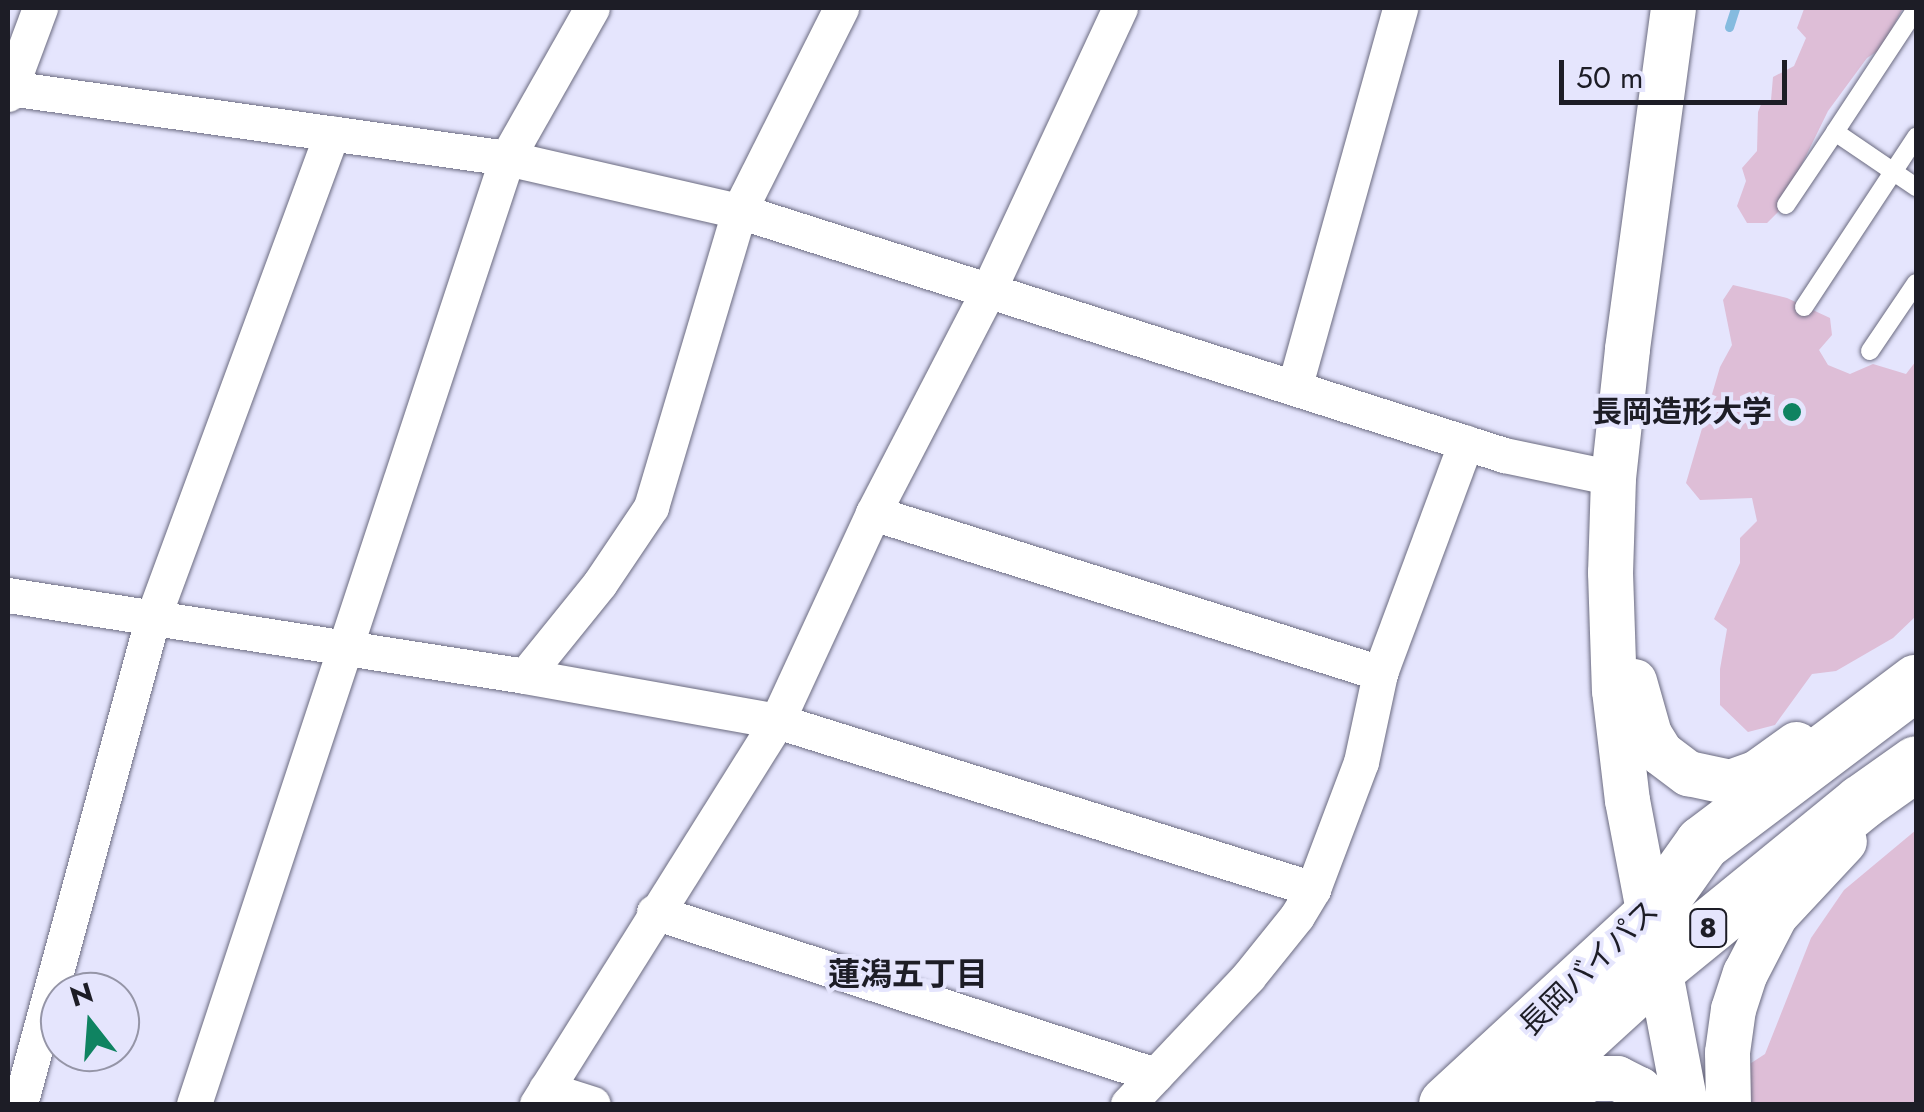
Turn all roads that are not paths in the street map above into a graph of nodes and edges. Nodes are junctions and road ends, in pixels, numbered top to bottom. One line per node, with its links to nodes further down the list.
1 (40, 8): 9 (street)
2 (592, 8): 13 (street)
3 (841, 8): 17 (street)
4 (1120, 8): 19 (street)
5 (1400, 8): 22 (street)
6 (1673, 8): 24 (street)
7 (1681, 8): 29 (street)
8 (1916, 8): 10 (lane)
9 (8, 91): 11 (street)
10 (1835, 132): 14 (lane); 16 (lane)
11 (332, 133): 13 (street); 27 (street)
12 (1916, 137): 14 (lane)
13 (507, 158): 17 (street); 28 (street)
14 (1894, 172): 15 (lane); 20 (lane)
15 (1916, 187)
16 (1786, 205)
17 (740, 211): 19 (street); 31 (street)
18 (1916, 282): 21 (lane)
19 (988, 291): 22 (street); 25 (street)
20 (1804, 307)
21 (1870, 351)
22 (1295, 386): 23 (street)
23 (1466, 442): 24 (street); 30 (street)
24 (1613, 478): 37 (street)
25 (873, 513): 30 (street); 33 (street)
26 (8, 596): 27 (street)
27 (152, 620): 28 (street); 40 (street)
28 (346, 651): 31 (street); 41 (street)
29 (1916, 660)
30 (1380, 673): 35 (street)
31 (525, 676): 33 (street)
32 (1916, 682): 37 (highway, 長岡バイパス / 8)
33 (776, 721): 35 (street); 36 (street)
34 (1916, 766): 37 (highway, 長岡バイパス / 8); 49 (street)
35 (1313, 890): 38 (street)
36 (654, 912): 38 (street); 39 (street)
37 (1655, 941): 44 (highway, 長岡バイパス / 8); 45 (highway, 長岡バイパス / 8); 48 (street)
38 (1154, 1075): 43 (street)
39 (541, 1097): 42 (street)
40 (20, 1104)
41 (194, 1104)
42 (592, 1104)
43 (1128, 1104)
44 (1446, 1104)
45 (1509, 1104)
46 (1537, 1104): 47 (street)
47 (1650, 1104)
48 (1685, 1104)
49 (1728, 1104)

